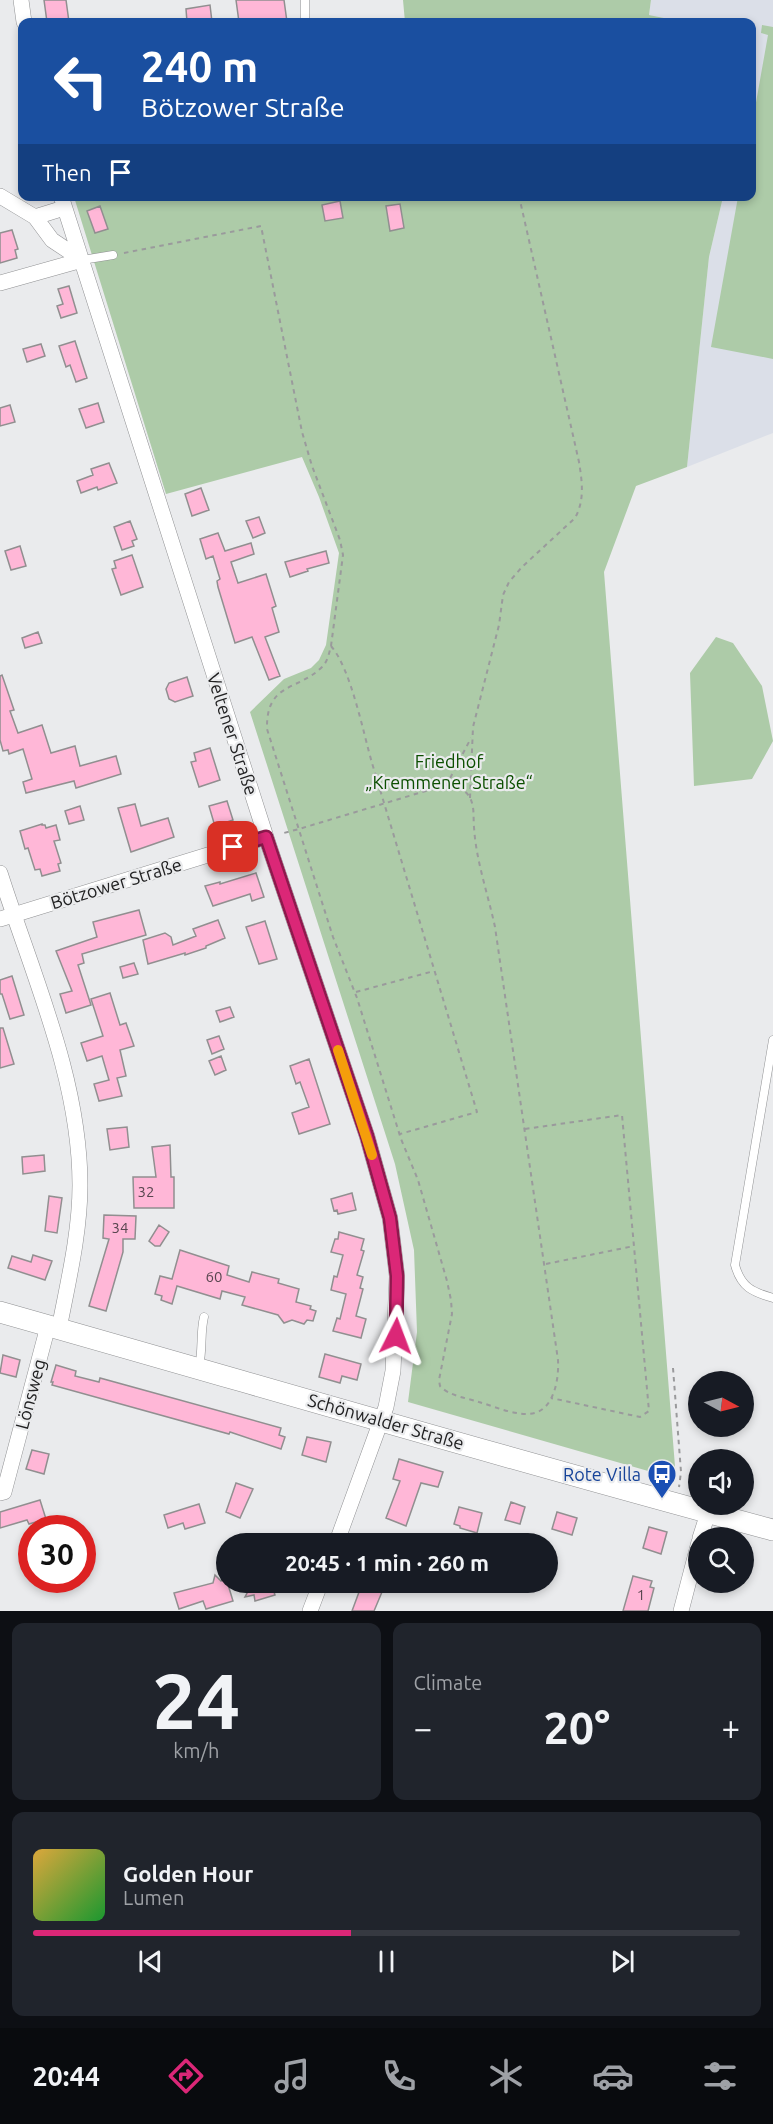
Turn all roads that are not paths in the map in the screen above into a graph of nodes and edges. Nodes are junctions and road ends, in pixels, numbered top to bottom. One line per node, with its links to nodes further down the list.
1 (21, 0): 3 (street)
2 (305, 0): 4 (lane)
3 (23, 18)
4 (305, 18)
5 (0, 196): 7 (street)
6 (62, 202): 7 (street); 9 (street, Veltener Straße)
7 (35, 217): 9 (street)
8 (113, 255): 9 (lane)
9 (82, 260): 10 (street); 11 (street, Veltener Straße)
10 (0, 283)
11 (266, 837): 13 (street, Bötzower Straße); 20 (street, Veltener Straße)
12 (0, 873): 13 (street, Lönsweg)
13 (7, 917): 18 (street, Lönsweg)
14 (773, 1040): 15 (lane)
15 (773, 1298)
16 (0, 1312): 18 (main road, Schönwalder Straße)
17 (204, 1317): 19 (lane)
18 (53, 1327): 19 (main road, Schönwalder Straße); 21 (street, Lönsweg)
19 (198, 1368): 20 (main road, Schönwalder Straße)
20 (381, 1421): 22 (main road, Schönwalder Straße); 25 (street, Veltener Straße)
21 (2, 1492)
22 (688, 1507)
23 (719, 1515): 24 (main road, Schönwalder Straße)
24 (773, 1530)
25 (340, 1533)
26 (688, 1584): 29 (street)
27 (317, 1593): 28 (street)
28 (310, 1611)
29 (681, 1611)

